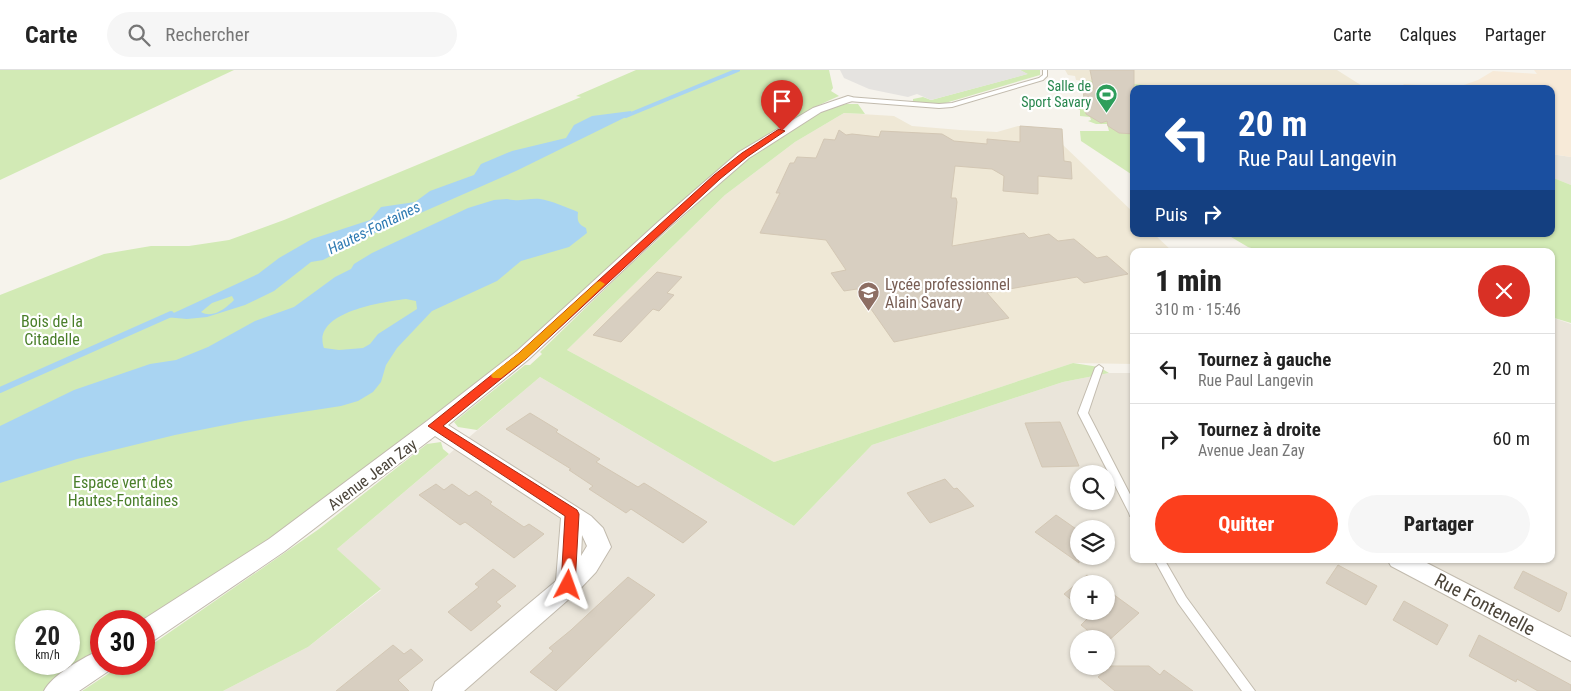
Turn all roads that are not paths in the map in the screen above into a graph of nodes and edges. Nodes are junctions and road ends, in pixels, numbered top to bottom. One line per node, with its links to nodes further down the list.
1 (1045, 70): 2 (lane)
2 (848, 99): 4 (street, Avenue Jean Zay)
3 (1099, 368): 5 (lane)
4 (434, 426): 6 (street); 9 (street, Avenue Jean Zay)
5 (1130, 505)
6 (572, 514): 13 (street)
7 (1161, 563): 14 (lane)
8 (1407, 563): 10 (street, Rue Fontenelle)
9 (155, 626)
10 (1571, 650)
11 (90, 669): 12 (street)
12 (57, 691)
13 (445, 691)
14 (1249, 691)

